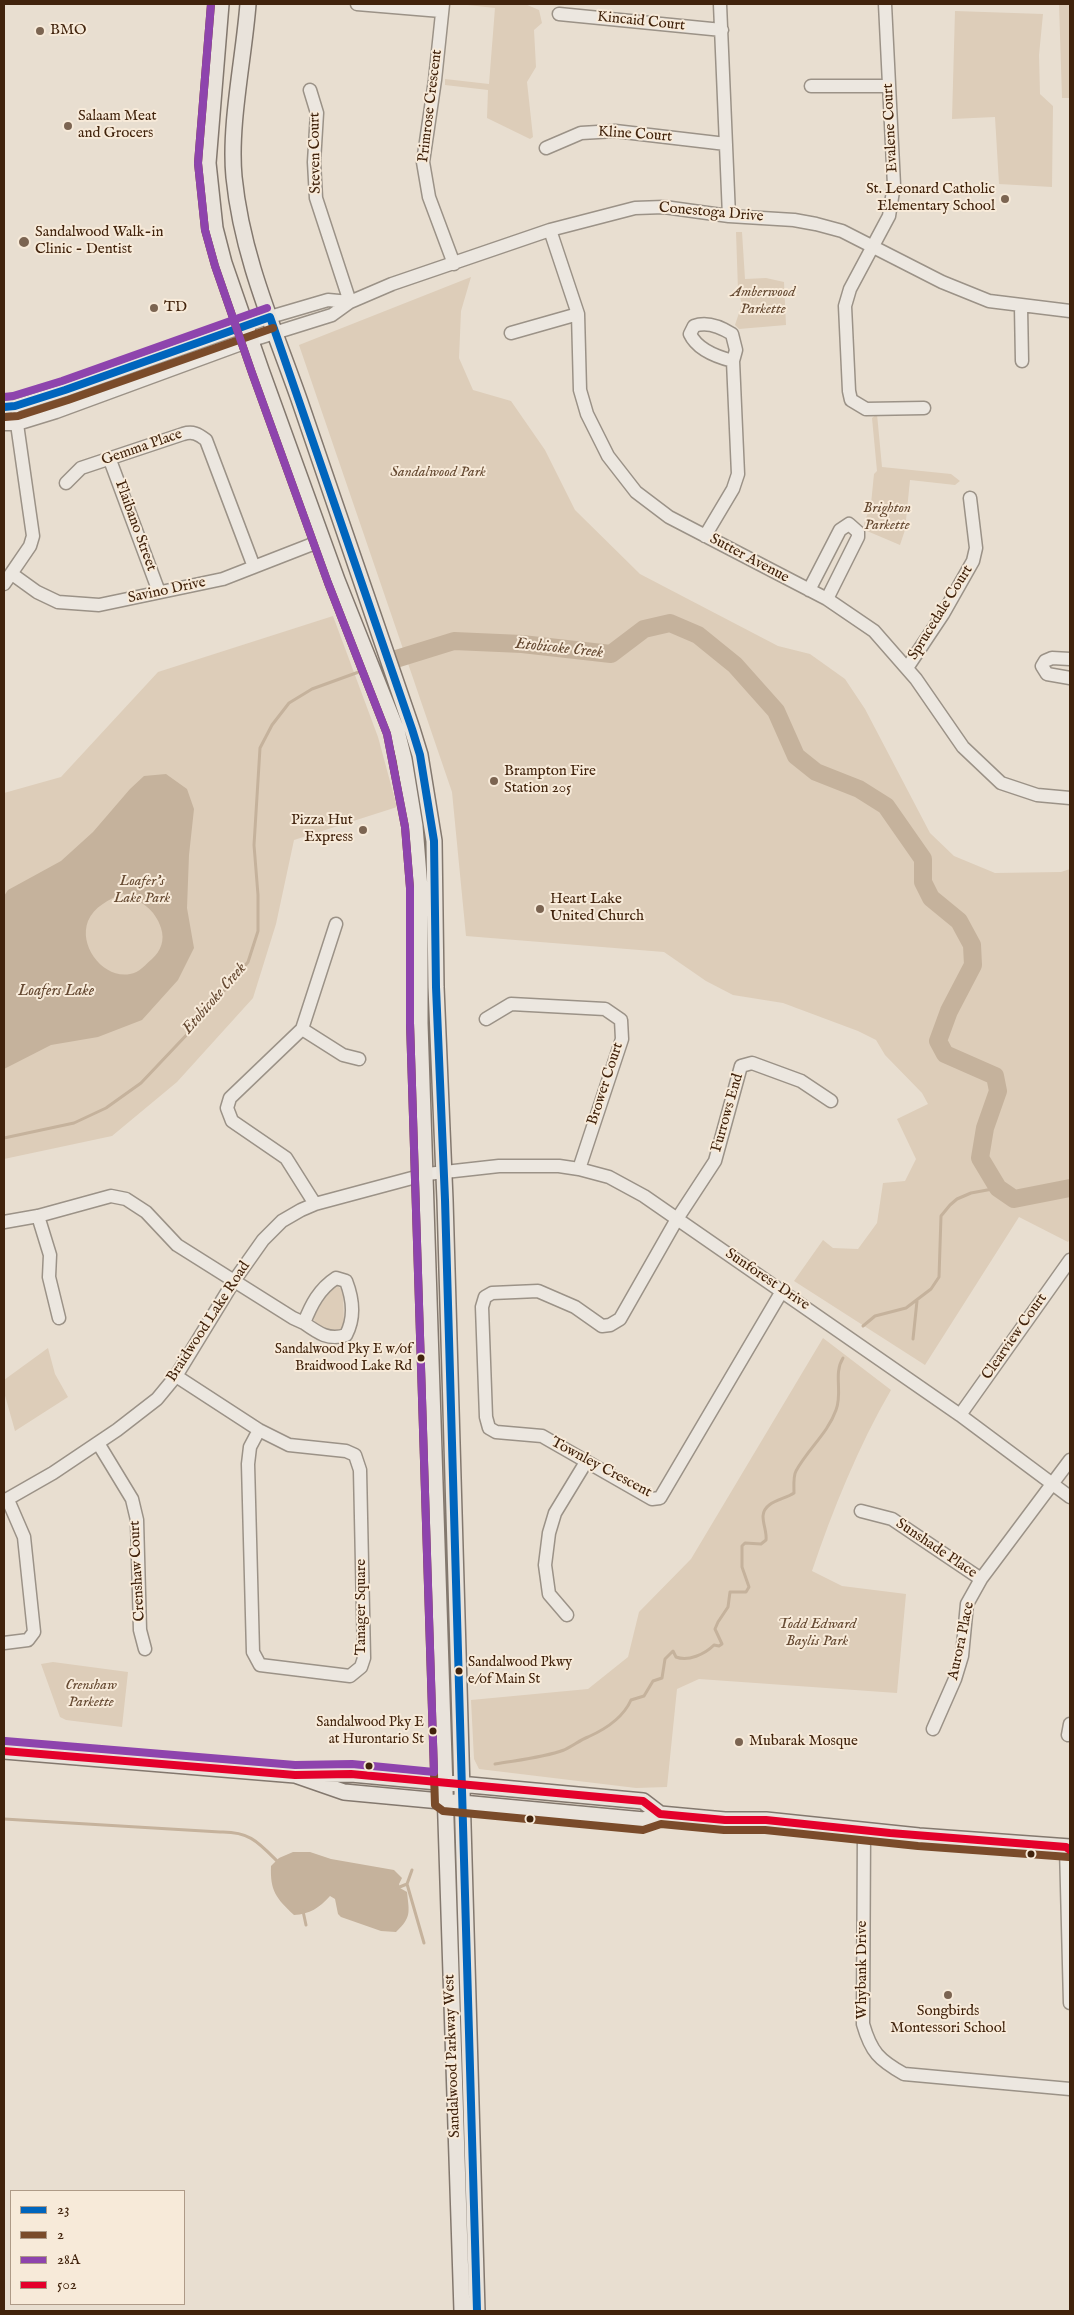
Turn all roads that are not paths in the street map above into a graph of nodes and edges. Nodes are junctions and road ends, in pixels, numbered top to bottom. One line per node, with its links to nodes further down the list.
1 (221, 4): 23 (main road, Sandalwood Parkway West)
2 (248, 4): 22 (main road, Sandalwood Parkway West)
3 (357, 4): 6 (street)
4 (720, 4): 8 (street)
5 (885, 4): 10 (street, Evalene Court)
6 (442, 8): 17 (street, Primrose Crescent)
7 (559, 14): 8 (street, Kincaid Court)
8 (722, 30): 12 (street)
9 (811, 86): 10 (street)
10 (888, 86): 16 (street, Evalene Court)
11 (310, 90): 18 (street, Steven Court)
12 (726, 144): 13 (street, Kline Court); 14 (street)
13 (546, 148)
14 (729, 216): 15 (street, Conestoga Drive); 16 (street, Conestoga Drive)
15 (550, 230): 17 (street, Conestoga Drive); 21 (street, Sutter Avenue)
16 (874, 248): 19 (street, Conestoga Drive); 32 (street, Evalene Court)
17 (454, 264): 18 (street, Conestoga Drive)
18 (350, 302): 22 (street, Conestoga Drive); 24 (street, Conestoga Drive)
19 (1021, 307): 20 (street, Conestoga Drive); 28 (street)
20 (1070, 311)
21 (578, 314): 25 (street); 38 (street, Sutter Avenue)
22 (270, 317): 23 (street, Conestoga Drive); 24 (main road, Sandalwood Parkway West)
23 (246, 325): 26 (main road, Sandalwood Parkway West); 29 (street, Conestoga Drive)
24 (276, 333): 26 (street, Conestoga Drive); 56 (main road, Sandalwood Parkway West)
25 (511, 333)
26 (252, 340): 30 (street, Conestoga Drive); 39 (main road, Sandalwood Parkway West)
27 (733, 361): 38 (street)
28 (1022, 361)
29 (134, 366): 30 (street); 31 (street, Conestoga Drive)
30 (139, 382): 34 (street, Conestoga Drive)
31 (9, 406): 34 (street)
32 (924, 408)
33 (4, 424): 34 (street, Conestoga Drive)
34 (18, 424): 41 (street)
35 (110, 460): 36 (street, Gemma Place); 40 (street, Gemma Place); 44 (street, Flaibano Street)
36 (66, 483)
37 (970, 498): 47 (street, Sprucedale Court)
38 (705, 536): 43 (street, Sutter Avenue)
39 (323, 540): 40 (street, Savino Drive); 57 (main road, Sandalwood Parkway West)
40 (254, 567): 44 (street, Savino Drive)
41 (12, 574): 42 (street); 44 (street, Savino Drive)
42 (4, 584)
43 (809, 590): 45 (street, Sutter Avenue); 45 (street)
44 (159, 592)
45 (827, 600): 47 (street, Sutter Avenue)
46 (1070, 659): 48 (street)
47 (907, 668): 49 (street, Sutter Avenue)
48 (1070, 678)
49 (1070, 798)
50 (336, 924): 52 (street)
51 (486, 1019): 55 (street, Brower Court)
52 (302, 1029): 53 (street); 58 (street)
53 (359, 1059)
54 (831, 1101): 60 (street, Furrows End)
55 (579, 1169): 56 (street, Sunforest Drive); 60 (street, Sunforest Drive)
56 (442, 1172): 57 (street, Sunforest Drive); 85 (main road, Sandalwood Parkway West)
57 (427, 1174): 58 (street, Braidwood Lake Road); 84 (main road, Sandalwood Parkway West)
58 (316, 1204): 63 (street, Braidwood Lake Road)
59 (38, 1216): 61 (street); 63 (street); 65 (street)
60 (677, 1219): 64 (street, Sunforest Drive); 72 (street, Townley Crescent)
61 (4, 1222)
62 (1070, 1260): 68 (street, Clearview Court)
63 (234, 1282): 66 (street); 67 (street, Braidwood Lake Road)
64 (782, 1291): 68 (street, Sunforest Drive); 72 (street, Townley Crescent)
65 (59, 1318)
66 (304, 1323): 66 (street)
67 (176, 1376): 69 (street, Tanager Square); 70 (street, Braidwood Lake Road)
68 (960, 1415): 73 (street, Sunforest Drive)
69 (259, 1430): 69 (street, Tanager Square)
70 (98, 1443): 75 (street, Braidwood Lake Road); 80 (street, Crenshaw Court)
71 (1070, 1460): 73 (street, Aurora Place)
72 (586, 1462): 78 (street)
73 (1053, 1484): 74 (street, Sunforest Drive); 77 (street, Aurora Place)
74 (1070, 1496)
75 (6, 1500): 79 (street)
76 (861, 1511): 77 (street, Sunshade Place)
77 (981, 1579): 81 (street, Aurora Place)
78 (567, 1616)
79 (4, 1643)
80 (145, 1649)
81 (933, 1730)
82 (4, 1752): 83 (main road)
83 (295, 1775): 84 (main road); 86 (main road)
84 (444, 1783): 85 (main road); 86 (main road, Sandalwood Parkway West)
85 (462, 1785): 87 (main road, Sandalwood Parkway West); 88 (main road)
86 (444, 1801): 87 (main road); 93 (main road, Sandalwood Parkway West)
87 (463, 1803): 88 (main road); 94 (main road, Sandalwood Parkway West)
88 (660, 1814): 89 (main road)
89 (864, 1830): 90 (main road); 92 (street, Whybank Drive)
90 (1069, 1848): 91 (street)
91 (1070, 2003)
92 (1070, 2089)
93 (462, 2311)
94 (476, 2311)

